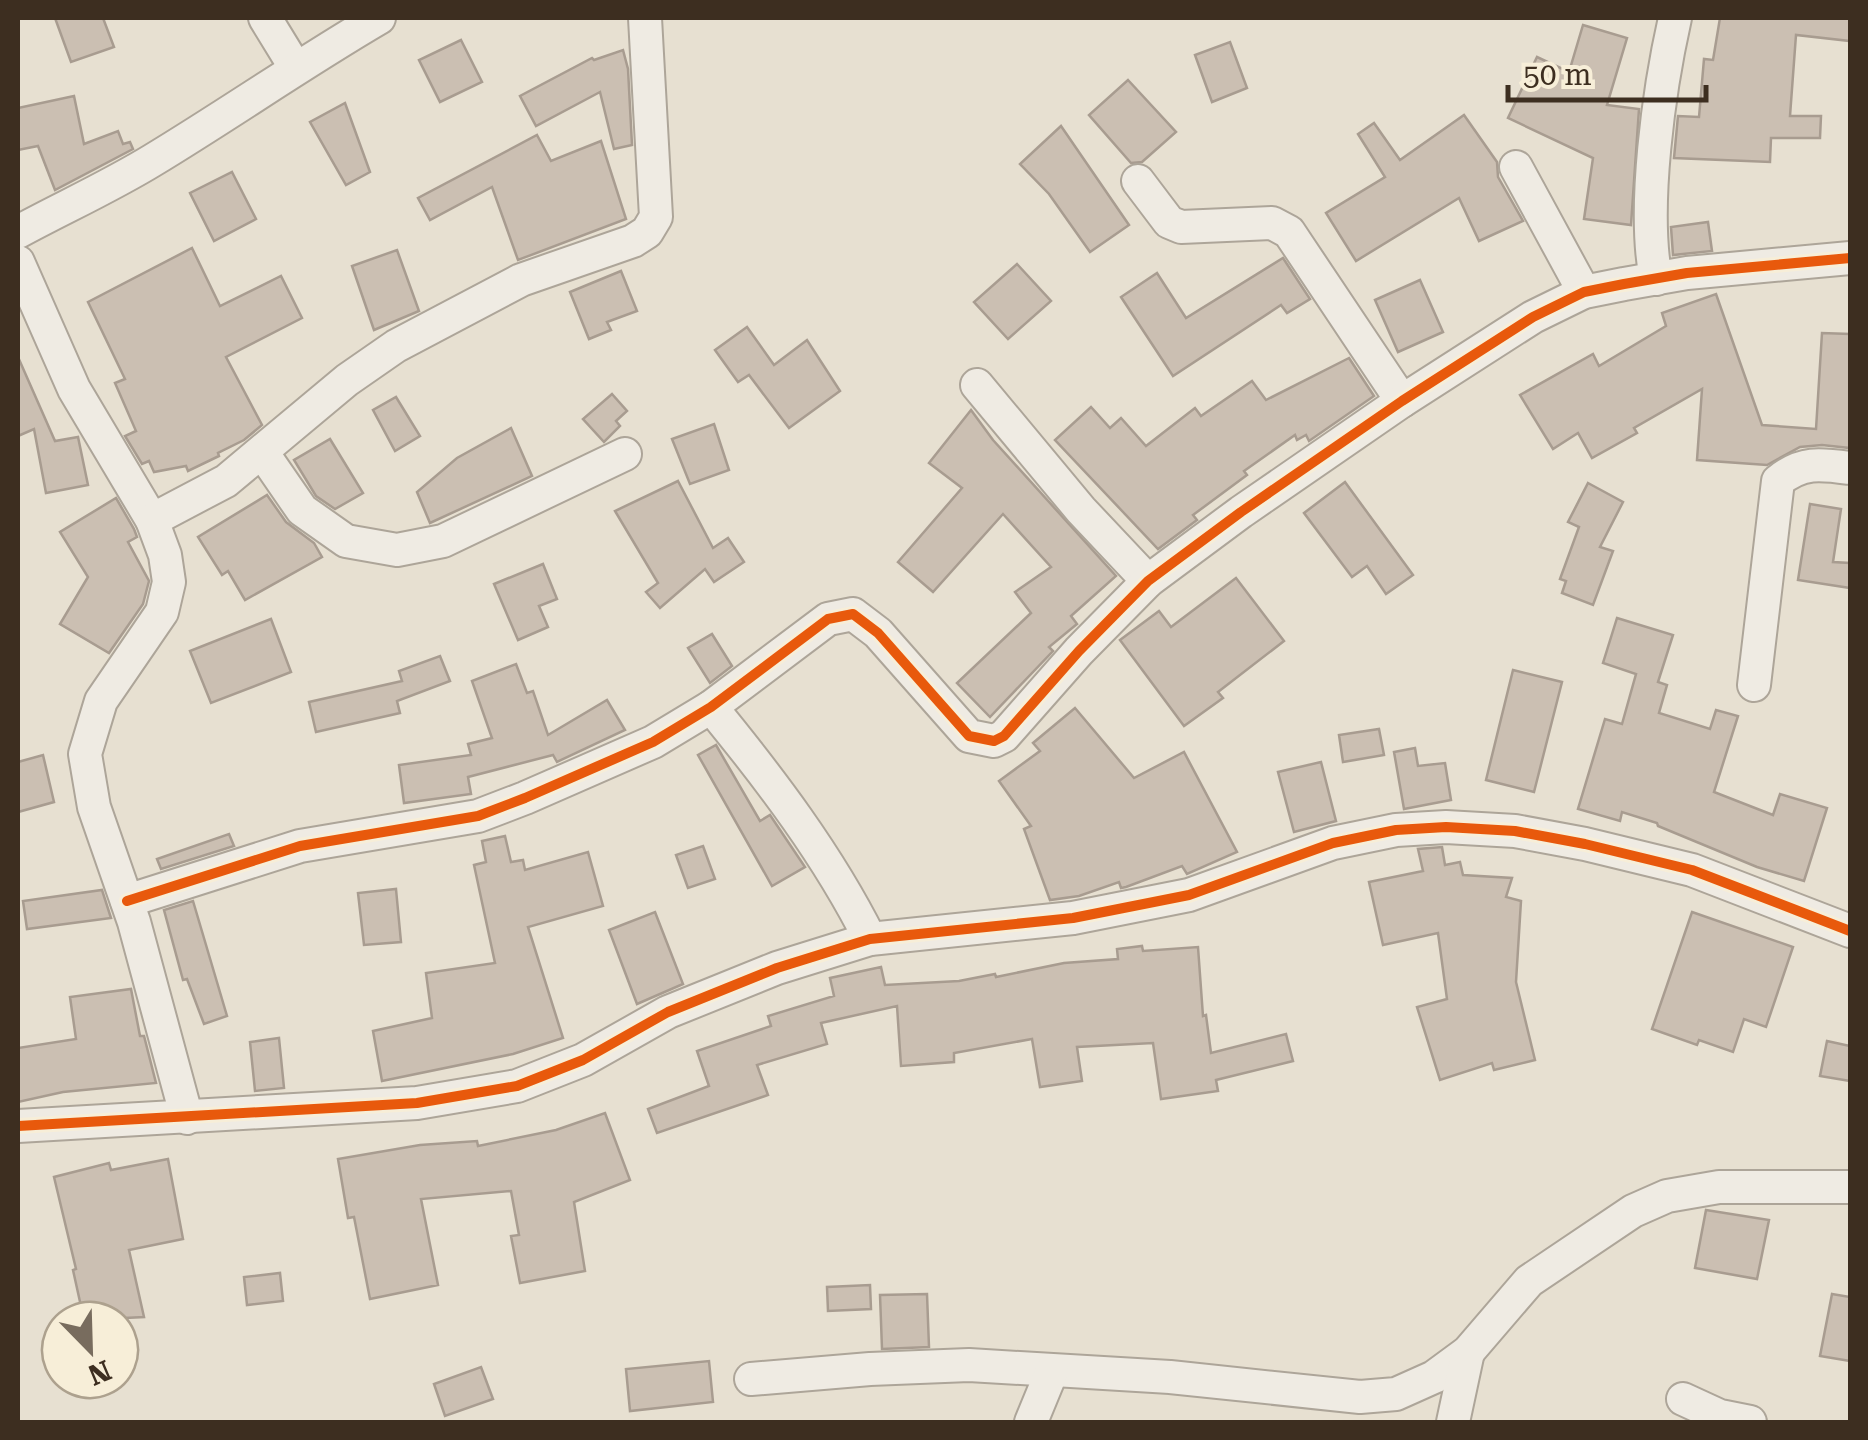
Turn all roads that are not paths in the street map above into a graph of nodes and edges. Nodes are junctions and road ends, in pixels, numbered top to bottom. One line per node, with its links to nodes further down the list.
1 (265, 18): 5 (street)
2 (379, 18): 5 (street)
3 (646, 18): 15 (street)
4 (1675, 18): 11 (street)
5 (296, 66): 8 (street)
6 (1516, 167): 12 (street)
7 (1138, 181): 14 (street)
8 (18, 232)
9 (1850, 258): 11 (street)
10 (18, 262): 18 (street)
11 (1656, 279): 12 (street)
12 (1584, 292): 14 (street)
13 (977, 385): 19 (street)
14 (1402, 401): 19 (street)
15 (262, 452): 16 (street); 18 (street)
16 (625, 454)
17 (1850, 468): 20 (street)
18 (152, 520): 22 (street)
19 (1148, 582): 21 (street)
20 (1754, 685)
21 (710, 707): 22 (street); 24 (street)
22 (127, 901): 25 (street)
23 (1850, 931): 24 (street)
24 (870, 939): 25 (street)
25 (187, 1118): 26 (street)
26 (18, 1126)
27 (1850, 1187): 28 (street)
28 (1468, 1352): 29 (street); 33 (street)
29 (1052, 1371): 30 (street); 32 (street)
30 (751, 1380)
31 (1684, 1399): 34 (street)
32 (1031, 1422)
33 (1452, 1422)
34 (1750, 1422)

